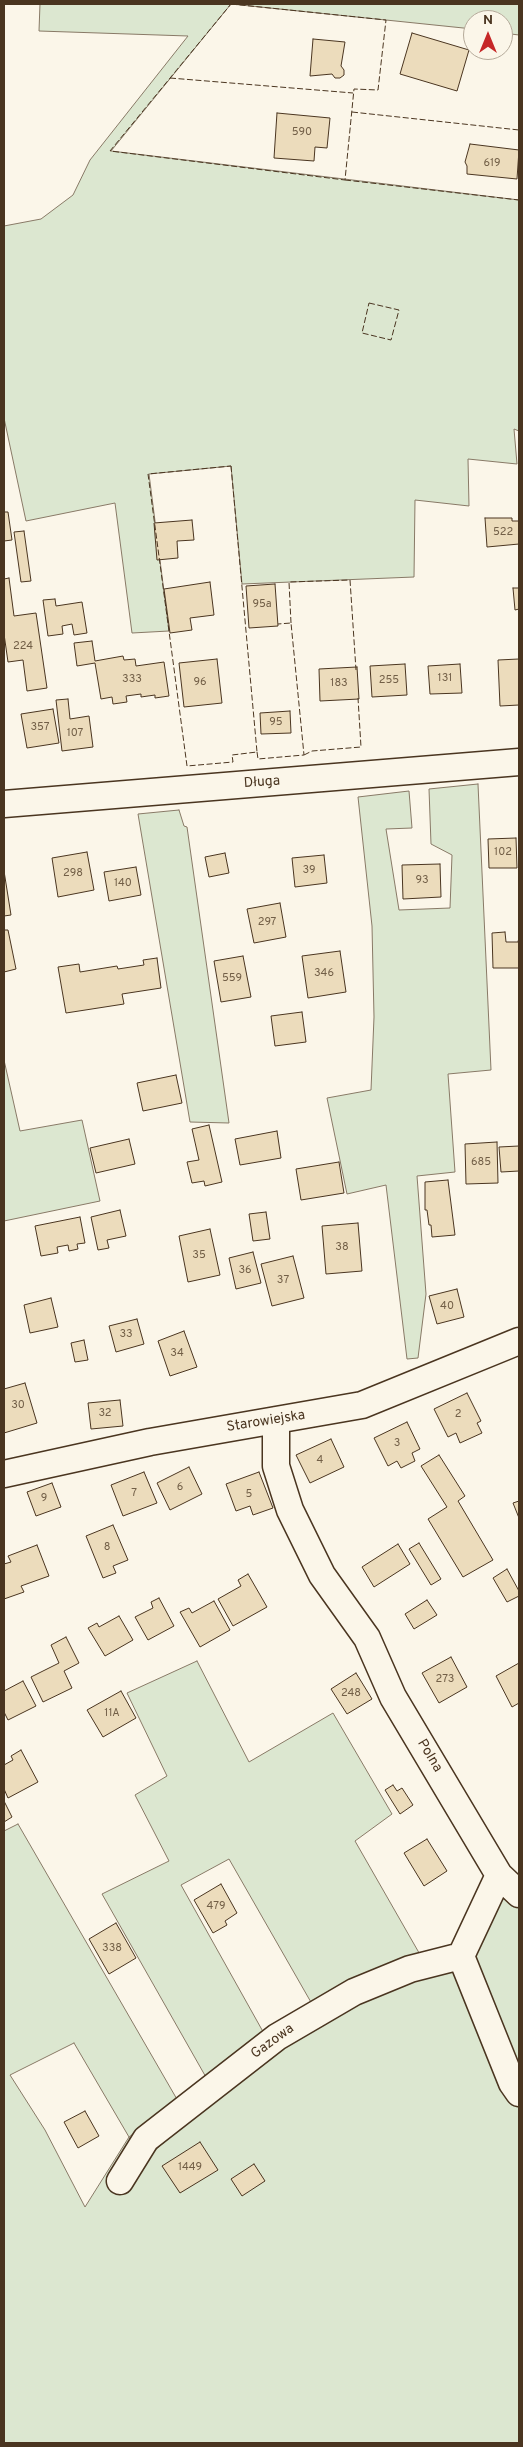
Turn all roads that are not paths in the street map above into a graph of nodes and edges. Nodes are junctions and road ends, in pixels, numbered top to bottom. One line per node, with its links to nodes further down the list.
1 (519, 762): 2 (street, Długa)
2 (4, 804)
3 (519, 1341): 4 (street, Starowiejska)
4 (276, 1420): 5 (street, Starowiejska); 6 (street, Polna)
5 (4, 1474)
6 (499, 1875): 7 (street, Polna); 8 (street)
7 (519, 1894)
8 (461, 1956): 9 (street); 10 (street, Gazowa)
9 (519, 2093)
10 (120, 2181)

